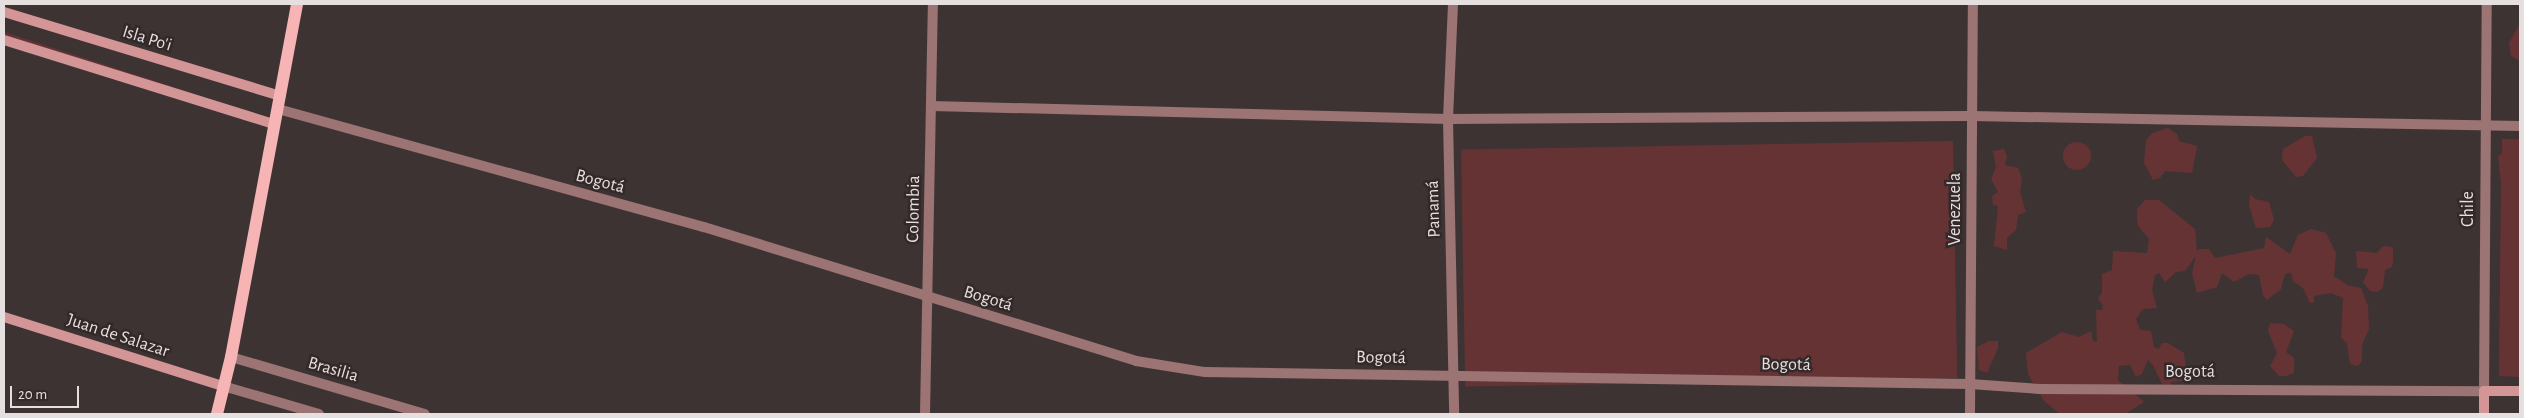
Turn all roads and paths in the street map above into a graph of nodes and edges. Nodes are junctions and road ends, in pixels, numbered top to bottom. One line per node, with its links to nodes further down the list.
1 (298, 4): 8 (main road)
2 (933, 4): 9 (street, Colombia)
3 (1453, 4): 12 (street, Panamá)
4 (1973, 4): 11 (street, Venezuela)
5 (2487, 4): 14 (street, Chile)
6 (4, 12): 8 (street, Isla Po'i)
7 (4, 40): 13 (street)
8 (281, 96): 10 (main road)
9 (932, 106): 12 (street); 16 (street, Colombia)
10 (278, 109): 13 (main road); 16 (street, Bogotá)
11 (1972, 116): 12 (street); 14 (street); 20 (street, Venezuela)
12 (1448, 119): 19 (street, Panamá)
13 (274, 124): 18 (main road)
14 (2484, 126): 15 (street); 22 (street, Chile)
15 (2520, 126)
16 (928, 298): 19 (street, Bogotá); 27 (street, Colombia)
17 (4, 317): 21 (street, Juan de Salazar)
18 (231, 357): 21 (main road); 26 (street, Brasilia)
19 (1454, 375): 20 (street, Bogotá); 28 (street, Panamá)
20 (1970, 384): 22 (street, Bogotá); 29 (street, Venezuela)
21 (223, 386): 24 (main road); 25 (street)
22 (2484, 391): 23 (street, Bogotá); 30 (street, Chile)
23 (2520, 391)
24 (217, 414)
25 (319, 414)
26 (425, 414)
27 (926, 414)
28 (1454, 414)
29 (1970, 414)
30 (2484, 414)

